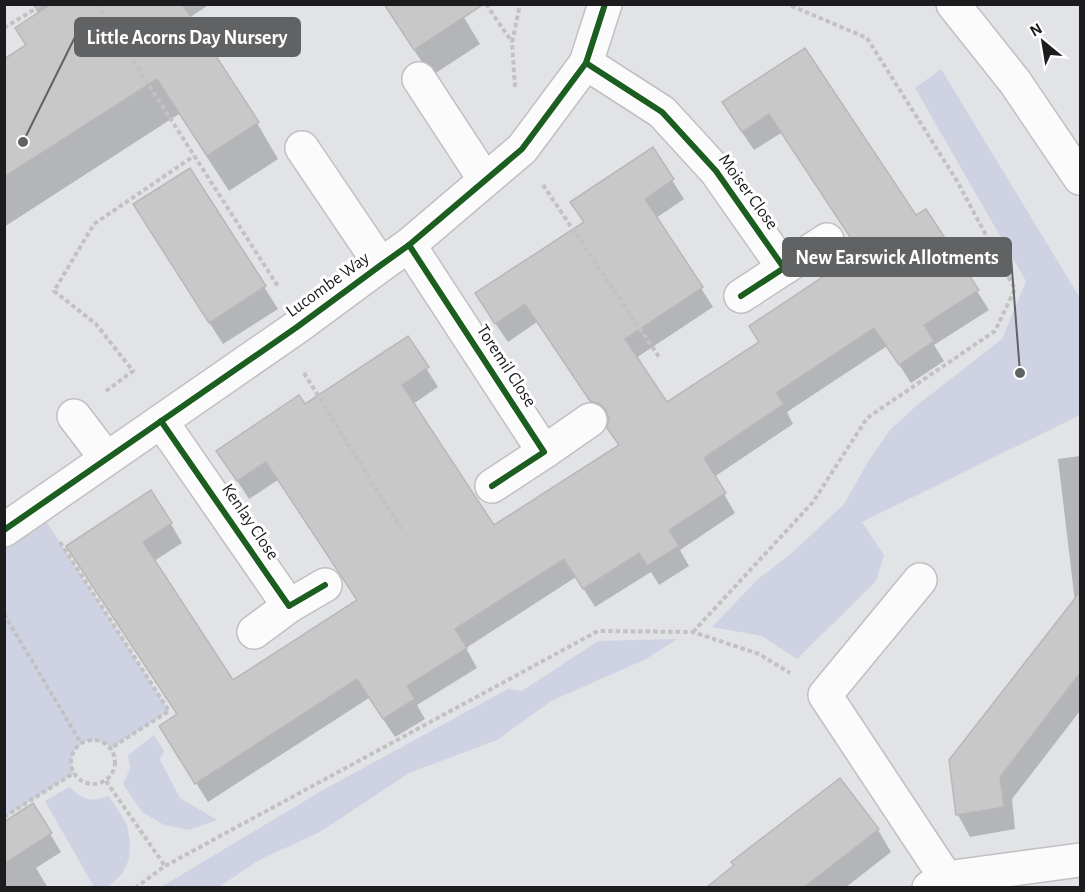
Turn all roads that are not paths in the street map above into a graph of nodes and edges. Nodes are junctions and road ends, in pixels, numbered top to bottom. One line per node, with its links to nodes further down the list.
1 (605, 4): 3 (street, Lucombe Way)
2 (953, 4): 6 (street)
3 (586, 63): 7 (street, Lucombe Way); 11 (street, Moiser Close)
4 (419, 80): 7 (street)
5 (302, 148): 10 (street)
6 (1080, 178)
7 (485, 180): 9 (street, Lucombe Way)
8 (827, 240): 11 (street)
9 (409, 245): 10 (street, Lucombe Way); 16 (street, Toremil Close)
10 (381, 265): 15 (street, Lucombe Way)
11 (784, 268): 12 (street)
12 (741, 296)
13 (74, 416): 17 (street)
14 (590, 420): 16 (street)
15 (161, 421): 17 (street, Lucombe Way); 22 (street, Kenlay Close)
16 (544, 452): 18 (street)
17 (106, 458): 19 (street, Lucombe Way)
18 (492, 486)
19 (4, 530)
20 (920, 580): 25 (street)
21 (325, 585): 22 (street)
22 (289, 606): 23 (street)
23 (254, 632)
24 (1080, 860): 25 (street)
25 (938, 883)

